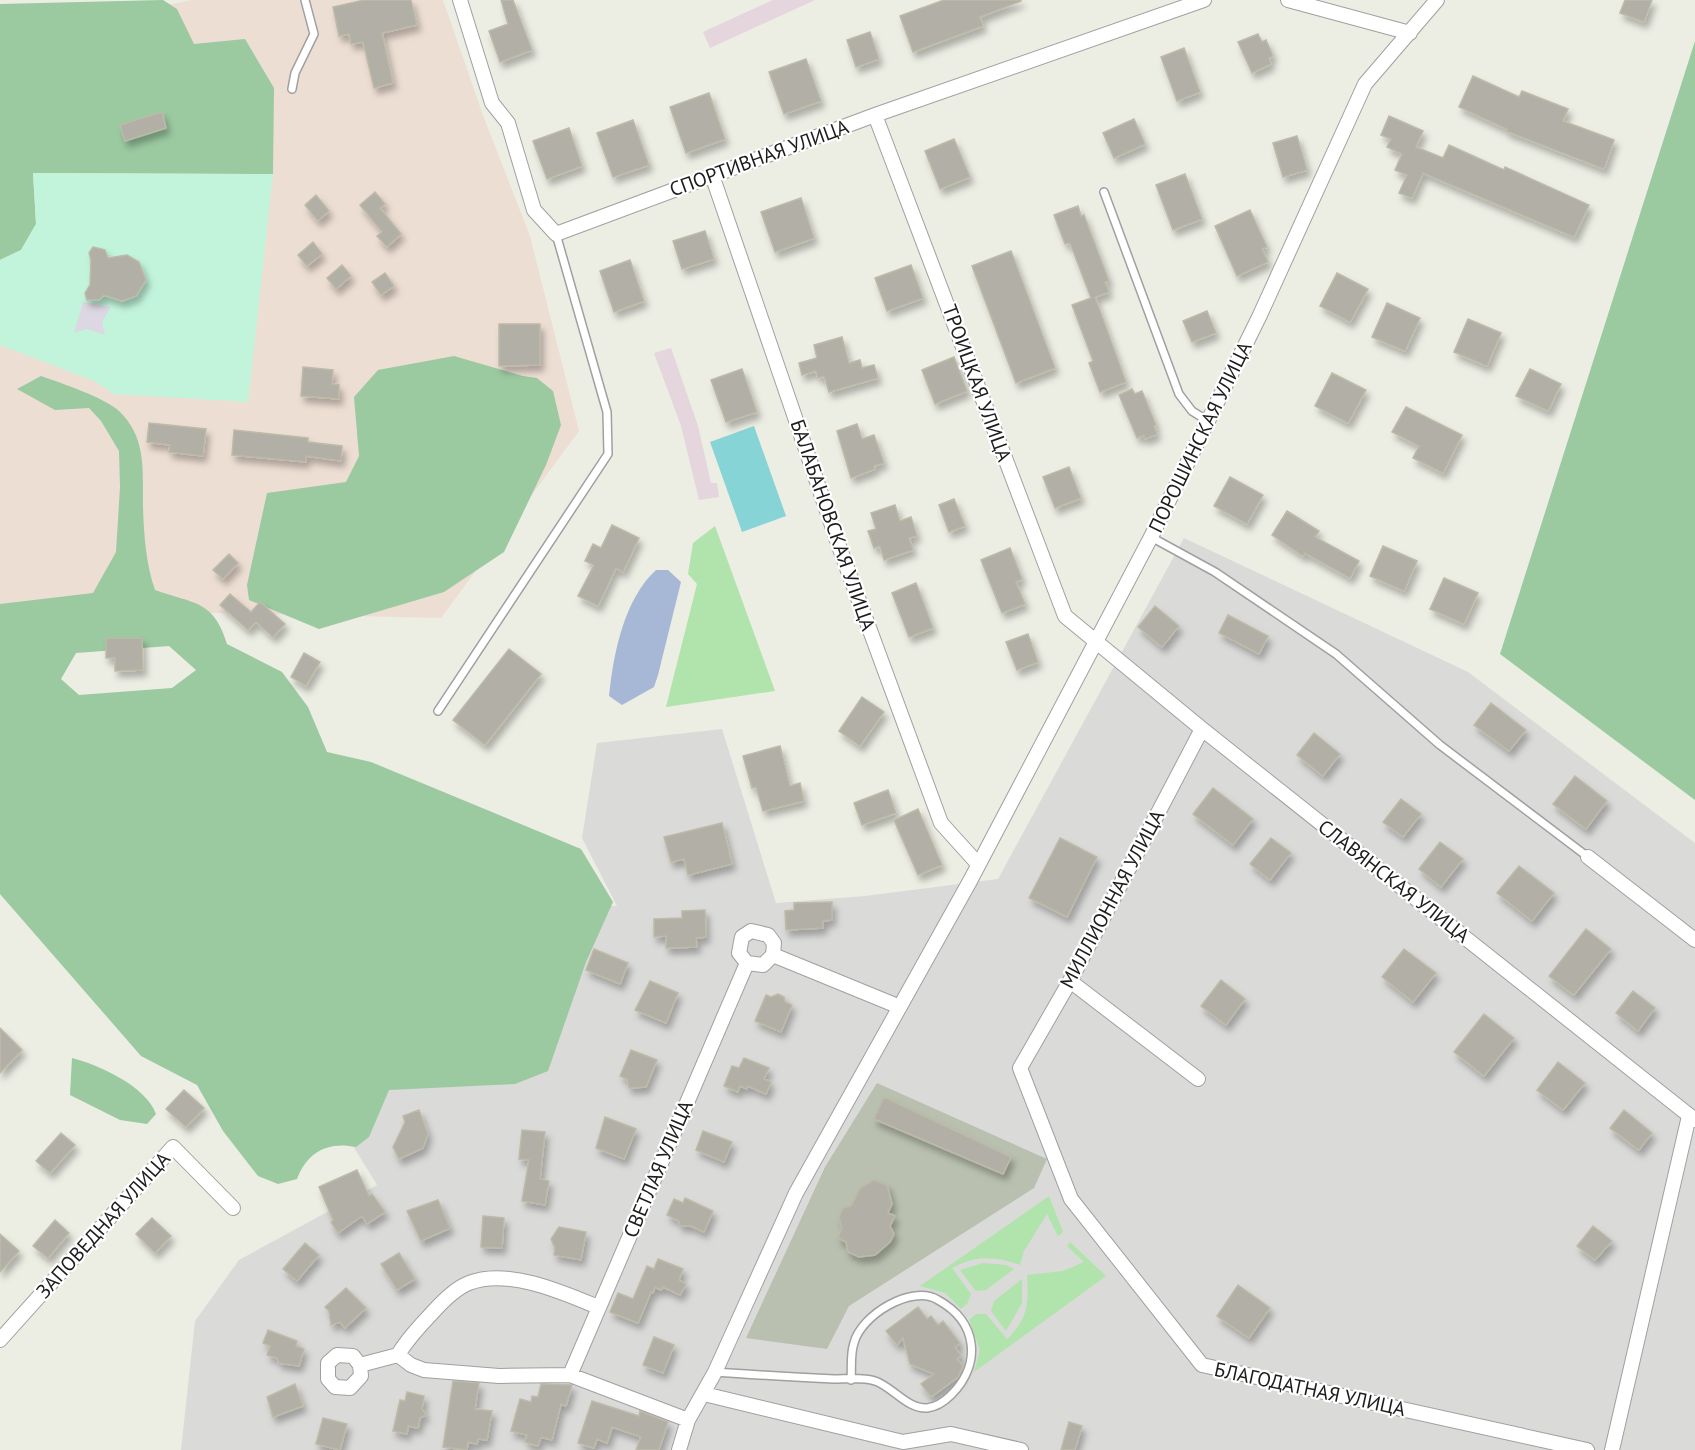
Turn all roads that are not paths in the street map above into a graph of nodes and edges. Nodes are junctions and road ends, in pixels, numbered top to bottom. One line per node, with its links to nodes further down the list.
1 (305, 0): 7 (lane)
2 (460, 0): 11 (street)
3 (1204, 0): 8 (street, СПОРТИВНАЯ УЛИЦА)
4 (1288, 0): 6 (street)
5 (1437, 0): 6 (street, ПОРОШИНСКАЯ УЛИЦА)
6 (1410, 33): 12 (street, ПОРОШИНСКАЯ УЛИЦА)
7 (292, 88)
8 (875, 115): 9 (street, СПОРТИВНАЯ УЛИЦА); 14 (street, ТРОИЦКАЯ УЛИЦА)
9 (712, 175): 11 (street, СПОРТИВНАЯ УЛИЦА); 18 (street, БАЛАБАНОВСКАЯ УЛИЦА)
10 (1104, 192): 12 (lane)
11 (556, 234): 15 (lane)
12 (1208, 421): 13 (street, ПОРОШИНСКАЯ УЛИЦА)
13 (1151, 537): 14 (street, ПОРОШИНСКАЯ УЛИЦА); 17 (lane)
14 (1095, 640): 16 (street, СЛАВЯНСКАЯ УЛИЦА); 18 (street, ПОРОШИНСКАЯ УЛИЦА)
15 (438, 711)
16 (1202, 729): 22 (street, МИЛЛИОННАЯ УЛИЦА); 26 (street, СЛАВЯНСКАЯ УЛИЦА)
17 (1588, 857): 19 (street)
18 (978, 864): 23 (street, ПОРОШИНСКАЯ УЛИЦА)
19 (1695, 940)
20 (773, 955): 21 (street); 21 (street); 23 (street)
21 (747, 963): 28 (street, СВЕТЛАЯ УЛИЦА)
22 (1070, 981): 24 (street, МИЛЛИОННАЯ УЛИЦА); 25 (street)
23 (900, 1007): 32 (street, ПОРОШИНСКАЯ УЛИЦА)
24 (1020, 1068): 39 (street, БЛАГОДАТНАЯ УЛИЦА)
25 (1198, 1079)
26 (1692, 1118): 40 (street)
27 (233, 1208): 29 (street, ЗАПОВЕДНАЯ УЛИЦА)
28 (598, 1307): 30 (street); 33 (street, СВЕТЛАЯ УЛИЦА)
29 (0, 1340)
30 (398, 1355): 31 (street); 33 (street)
31 (360, 1365)
32 (715, 1372): 34 (lane); 35 (street, ПОРОШИНСКАЯ УЛИЦА)
33 (570, 1375): 36 (street)
34 (851, 1380): 34 (lane)
35 (705, 1394): 36 (street, ПОРОШИНСКАЯ УЛИЦА); 38 (street)
36 (688, 1420): 37 (street, ПОРОШИНСКАЯ УЛИЦА)
37 (679, 1450)
38 (1021, 1450)
39 (1587, 1450)
40 (1612, 1450)

